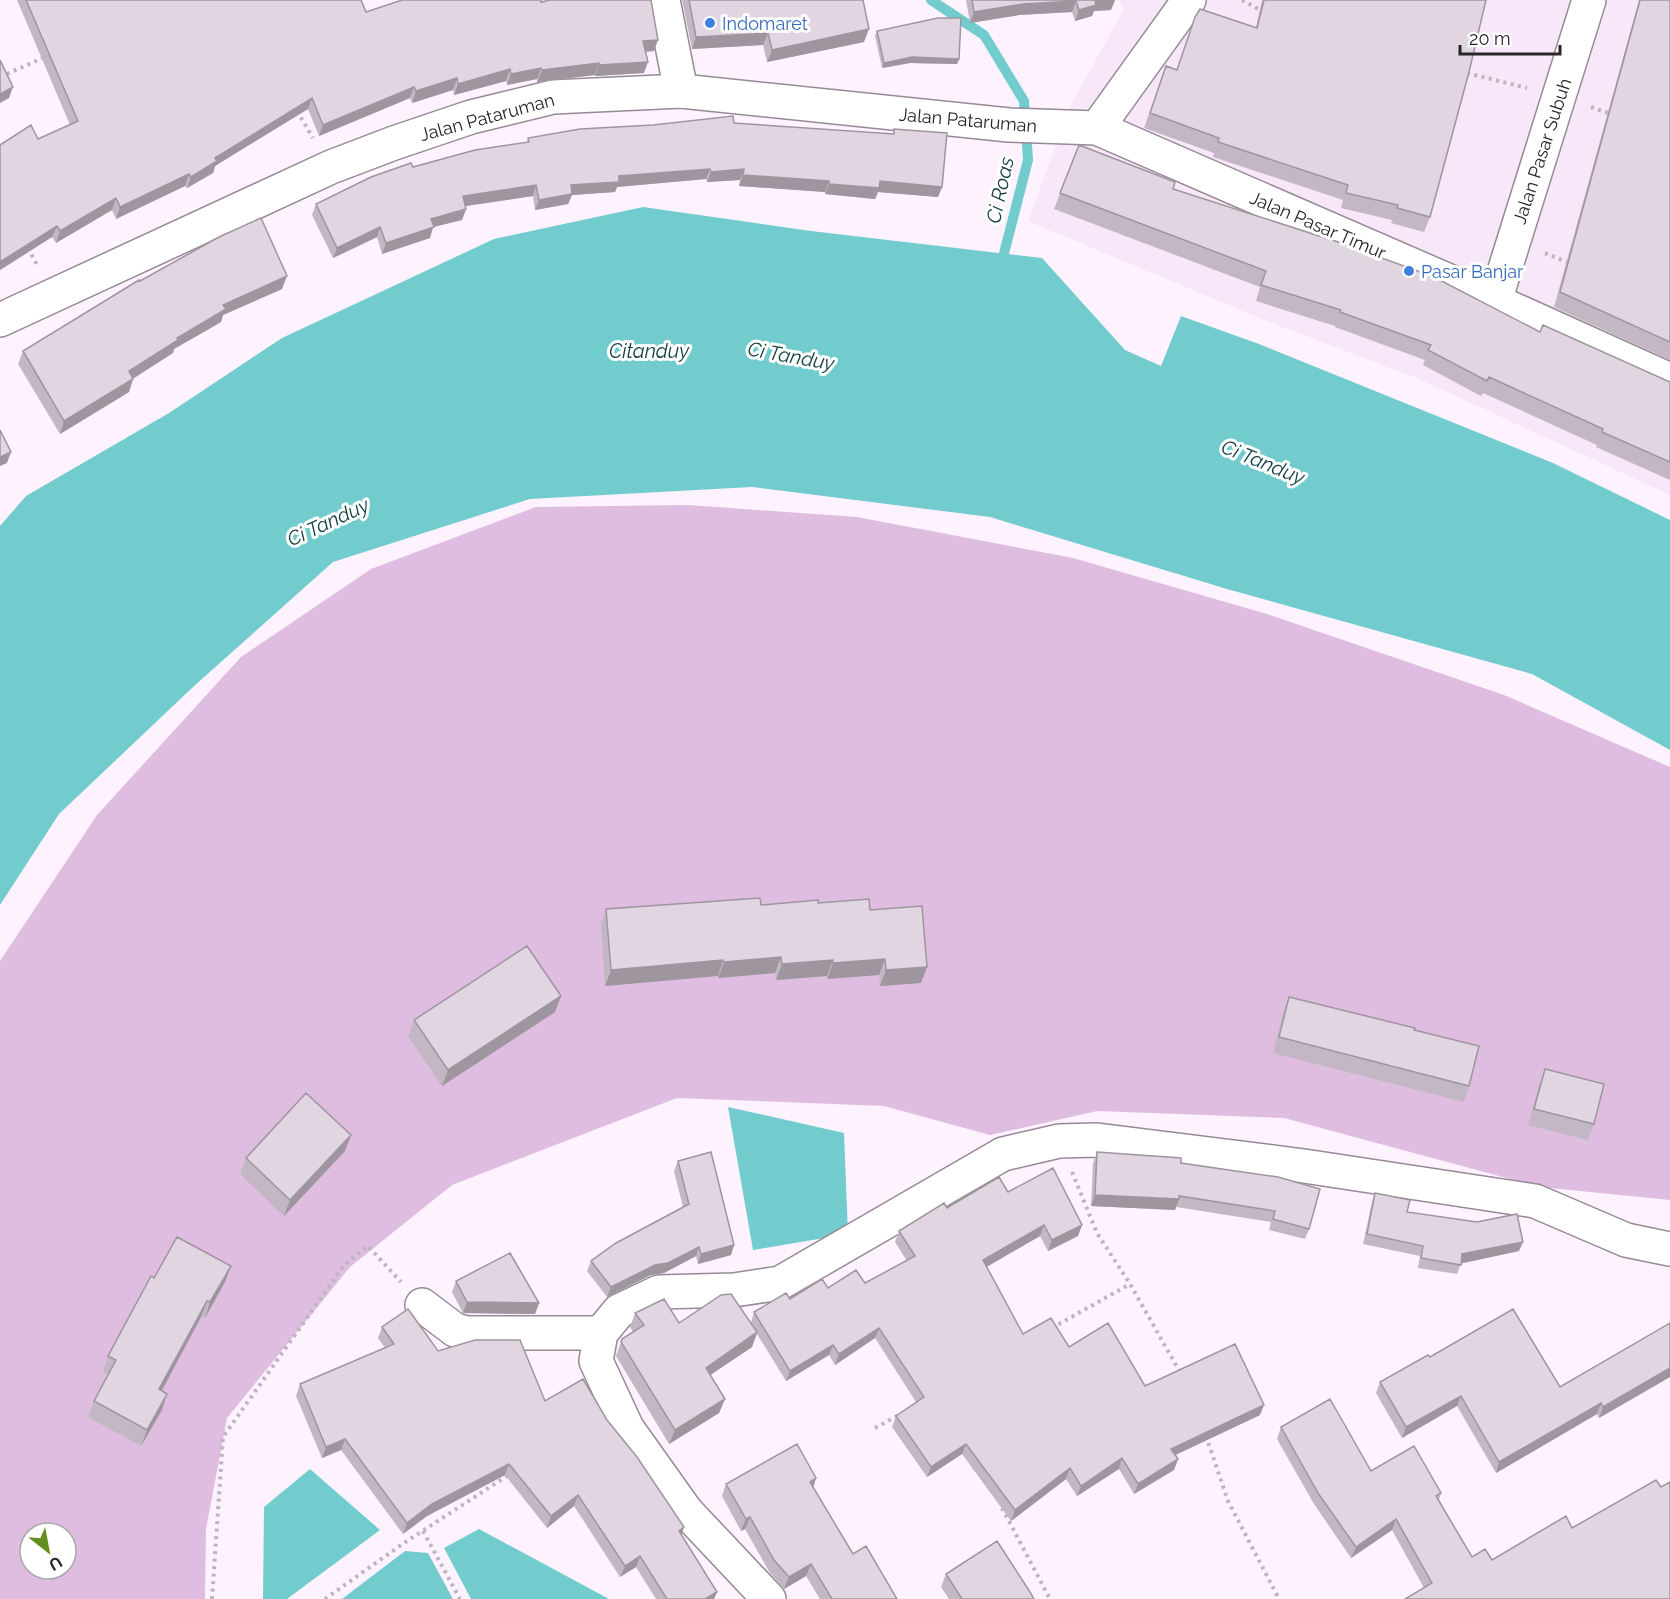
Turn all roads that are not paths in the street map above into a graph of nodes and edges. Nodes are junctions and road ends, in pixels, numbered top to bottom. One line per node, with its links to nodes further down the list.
1 (663, 0): 4 (street)
2 (1189, 0): 5 (street)
3 (1589, 0): 6 (street, Jalan Pasar Subuh)
4 (681, 91): 5 (street, Jalan Pataruman); 7 (street, Jalan Pataruman)
5 (1097, 128): 6 (street, Jalan Pasar Timur)
6 (1495, 301): 8 (street, Jalan Pasar Timur)
7 (0, 321)
8 (1670, 380)
9 (1670, 1249): 11 (street)
10 (423, 1305): 11 (street)
11 (601, 1333): 12 (street)
12 (769, 1599)

